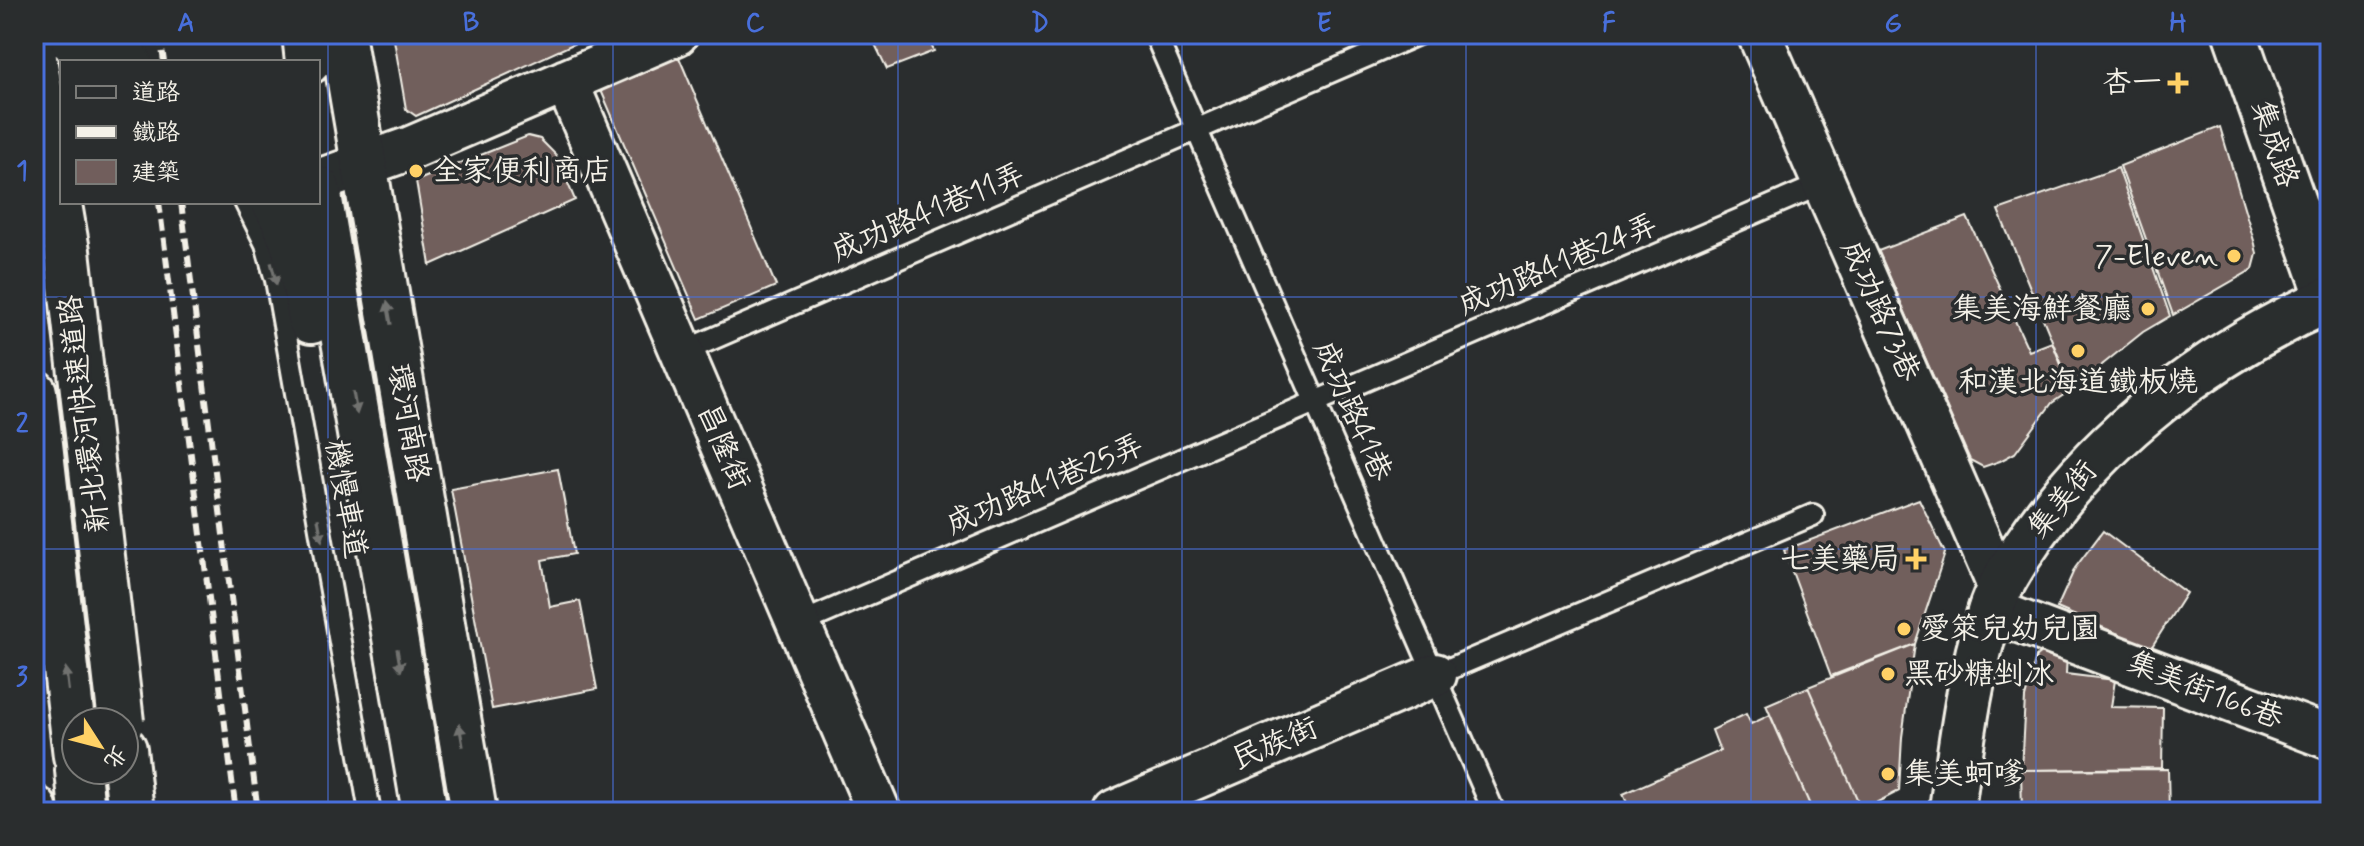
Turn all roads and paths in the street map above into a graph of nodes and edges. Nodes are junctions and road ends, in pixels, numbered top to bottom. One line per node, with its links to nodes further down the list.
1 (101, 34): 11 (main road)
2 (305, 34): 13 (main road)
3 (342, 34): 19 (main road, 環河南路)
4 (676, 34): 15 (street)
5 (1155, 34): 17 (lane, 成功路41巷)
6 (1418, 34): 17 (lane, 成功路41巷11弄)
7 (1759, 34): 21 (street, 成功路73巷)
8 (2235, 34): 26 (street, 集成路)
9 (34, 37): 12 (main road, bridge)
10 (34, 59): 14 (lane); 35 (main road, 新北環河快速道路, bridge)
11 (103, 60)
12 (124, 60)
13 (308, 60)
14 (60, 64)
15 (566, 81): 19 (street); 27 (street, 昌隆街)
16 (34, 91): 18 (main road)
17 (1197, 130): 27 (lane, 成功路41巷11弄); 29 (lane, 成功路41巷)
18 (60, 153)
19 (365, 164): 20 (street); 46 (main road, 環河南路, one-way to 19)
20 (320, 180)
21 (1824, 183): 29 (lane, 成功路41巷24弄); 31 (street, 成功路73巷)
22 (320, 201): 45 (main road, 環河南路, one-way to 45)
23 (79, 204): 42 (main road)
24 (246, 204): 43 (lane, 機慢車道, one-way to 43)
25 (275, 204): 44 (main road)
26 (2329, 299): 31 (main road, 集美街)
27 (682, 352): 32 (street, 昌隆街)
28 (34, 392): 34 (main road, one-way to 28)
29 (1316, 402): 32 (lane, 成功路41巷25弄); 33 (lane, 成功路41巷)
30 (1813, 515): 33 (lane)
31 (1995, 599): 36 (street, 集美街166巷); 39 (main road, 集美街)
32 (799, 624): 47 (street, 昌隆街)
33 (1435, 675): 48 (street, 民族街); 49 (lane, 成功路41巷)
34 (70, 706)
35 (119, 706)
36 (2330, 738)
37 (80, 786): 40 (main road)
38 (128, 786): 41 (main road)
39 (1946, 809)
40 (82, 812)
41 (131, 812)
42 (151, 812)
43 (370, 812)
44 (395, 812)
45 (425, 812)
46 (474, 812)
47 (879, 812)
48 (1115, 812)
49 (1494, 812)

